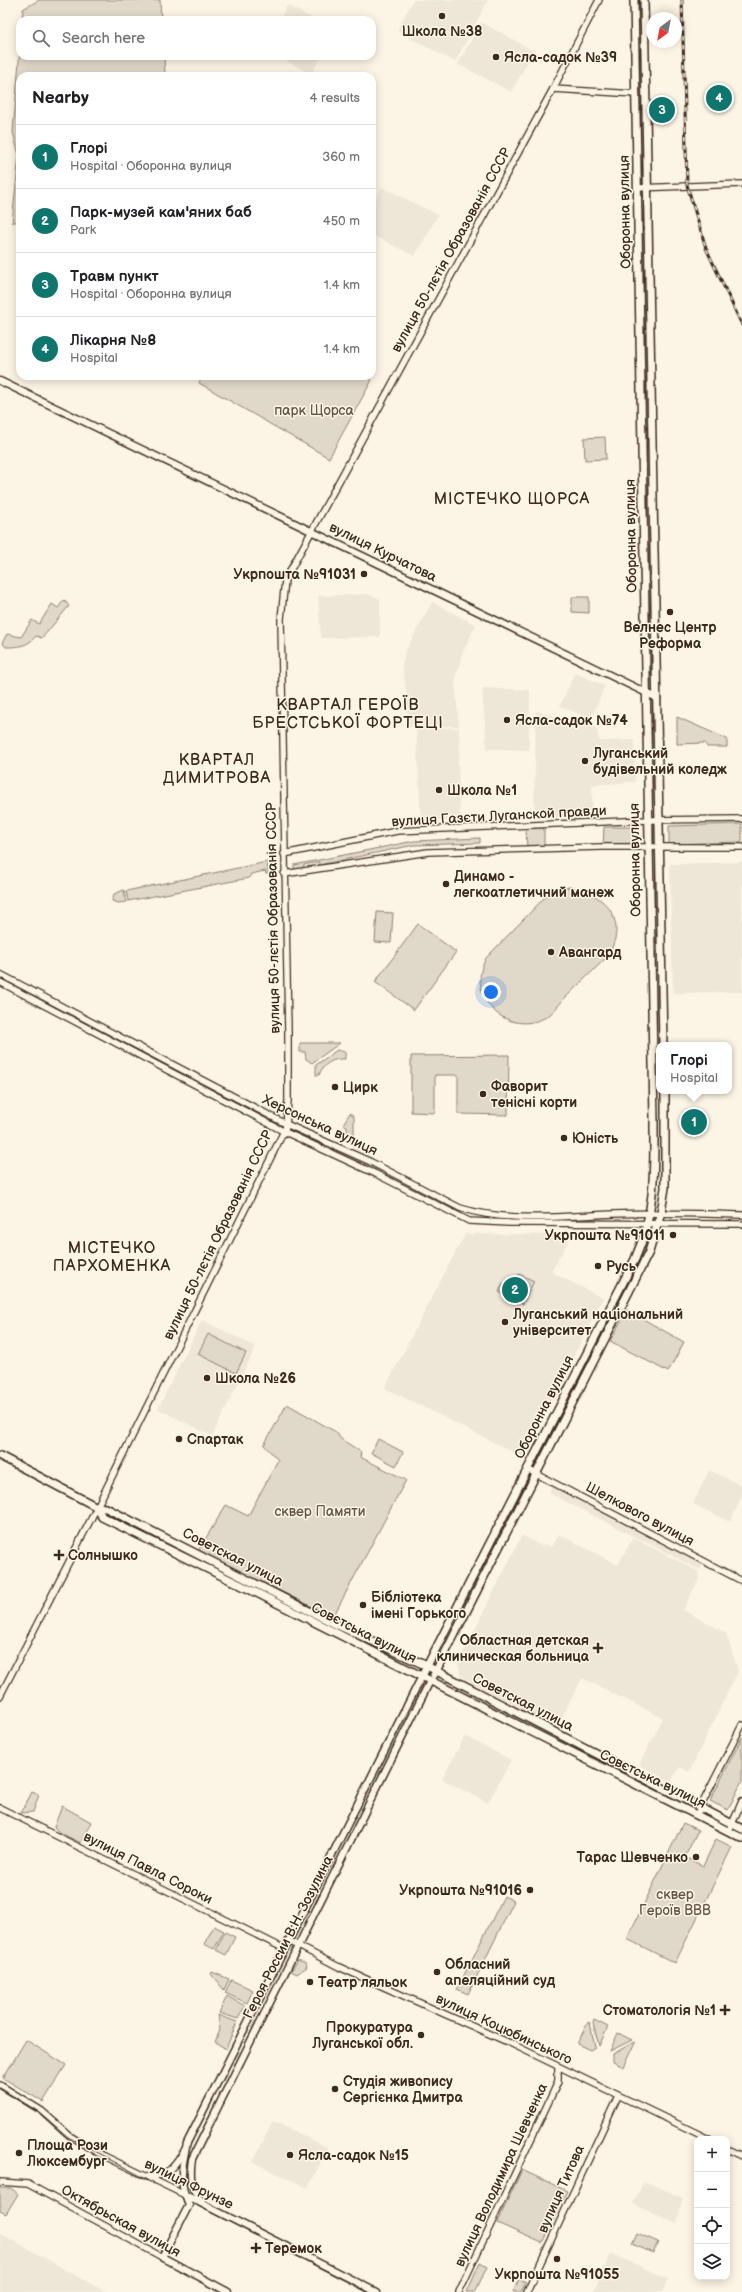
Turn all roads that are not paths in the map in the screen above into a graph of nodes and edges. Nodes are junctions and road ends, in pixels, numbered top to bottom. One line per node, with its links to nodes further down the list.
1 (599, 0): 4 (street, вулиця 50-лєтія Образованія СССР)
2 (634, 0): 5 (main road, Оборонна вулиця)
3 (644, 0): 8 (main road, Оборонна вулиця)
4 (553, 89): 5 (street); 10 (street, вулиця 50-лєтія Образованія СССР)
5 (636, 94): 7 (main road, Оборонна вулиця)
6 (742, 184): 8 (street)
7 (637, 188): 8 (street); 11 (main road, Оборонна вулиця)
8 (647, 188): 12 (main road, Оборонна вулиця)
9 (0, 381): 10 (main road, вулиця Курчатова)
10 (311, 531): 11 (main road, вулиця Курчатова); 19 (street, вулиця 50-лєтія Образованія СССР)
11 (647, 692): 12 (main road, вулиця Курчатова); 14 (main road, Оборонна вулиця)
12 (657, 698): 15 (main road, Оборонна вулиця)
13 (742, 819): 15 (street, вулиця Газєти Луганской правди)
14 (648, 820): 15 (street, вулиця Газєти Луганской правди); 17 (main road, Оборонна вулиця); 19 (street, вулиця Газєти Луганской правди)
15 (660, 820): 18 (main road, Оборонна вулиця)
16 (742, 847): 18 (street)
17 (648, 848): 18 (street); 20 (street); 27 (main road, Оборонна вулиця)
18 (660, 848): 23 (main road, Оборонна вулиця)
19 (284, 854): 20 (street, вулиця 50-лєтія Образованія СССР)
20 (284, 874): 25 (street, вулиця 50-лєтія Образованія СССР)
21 (0, 974): 25 (street, Херсонська вулиця)
22 (0, 982): 26 (street, Херсонська вулиця)
23 (663, 1042)
24 (665, 1094): 28 (main road, Оборонна вулиця)
25 (286, 1124): 26 (street, вулиця 50-лєтія Образованія СССР); 27 (street, Херсонська вулиця)
26 (283, 1131): 30 (street, Херсонська вулиця); 36 (street, вулиця 50-лєтія Образованія СССР)
27 (651, 1214): 28 (street, Херсонська вулиця); 30 (main road, Оборонна вулиця)
28 (660, 1214): 29 (street, Херсонська вулиця); 31 (main road, Оборонна вулиця)
29 (742, 1214)
30 (649, 1223): 31 (street, Херсонська вулиця); 34 (main road, Оборонна вулиця)
31 (658, 1223): 32 (street, Херсонська вулиця); 35 (main road, Оборонна вулиця)
32 (742, 1224)
33 (0, 1456): 36 (main road, Совєтська вулиця)
34 (527, 1469): 35 (street, Шелкового вулиця); 38 (main road, Оборонна вулиця)
35 (536, 1473): 37 (street, Шелкового вулиця); 39 (main road, Оборонна вулиця)
36 (97, 1507): 38 (main road, Советская улица); 40 (main road, Совєтська вулиця); 42 (street, вулиця 50-лєтія Образованія СССР)
37 (742, 1581)
38 (427, 1666): 39 (main road, Советская улица); 40 (main road, Оборонна вулиця)
39 (435, 1672): 41 (main road, Оборонна вулиця); 45 (main road, Советская улица)
40 (422, 1676): 41 (main road, Совєтська вулиця); 52 (main road, Героя России В.Н. Зозулина)
41 (430, 1681): 47 (main road, Совєтська вулиця); 53 (main road, Героя России В.Н. Зозулина)
42 (0, 1696)
43 (742, 1725): 45 (street)
44 (742, 1801): 48 (street)
45 (700, 1807): 47 (street); 48 (main road, Советская улица)
46 (0, 1808): 54 (street, вулиця Павла Сороки)
47 (697, 1814): 50 (main road, Совєтська вулиця)
48 (732, 1823): 49 (main road, Советская улица); 50 (street)
49 (742, 1829)
50 (728, 1831): 51 (main road, Совєтська вулиця)
51 (742, 1838)
52 (289, 1942): 53 (street, вулиця Коцюбинського); 54 (main road, Героя России В.Н. Зозулина)
53 (298, 1946): 55 (street, вулиця Коцюбинського); 65 (main road, Героя России В.Н. Зозулина)
54 (285, 1949): 59 (main road, Героя России В.Н. Зозулина)
55 (558, 2068): 57 (street, вулиця Коцюбинського); 69 (street, вулиця Володимира Шевченка)
56 (0, 2085): 62 (street, вулиця Фрунзе)
57 (618, 2096): 58 (street, вулиця Коцюбинського); 70 (street, вулиця Титова)
58 (703, 2136)
59 (187, 2143): 62 (street); 64 (main road, Героя России В.Н. Зозулина)
60 (730, 2150): 61 (street)
61 (742, 2156)
62 (147, 2177): 64 (street, вулиця Фрунзе)
63 (0, 2182): 66 (street, Октябрьская вулиця)
64 (187, 2196): 65 (main road, вулиця Фрунзе); 66 (main road)
65 (206, 2205): 68 (main road, вулиця Фрунзе)
66 (162, 2257): 67 (main road, Октябрьская вулиця)
67 (228, 2292)
68 (376, 2292)
69 (459, 2292)
70 (527, 2292)

